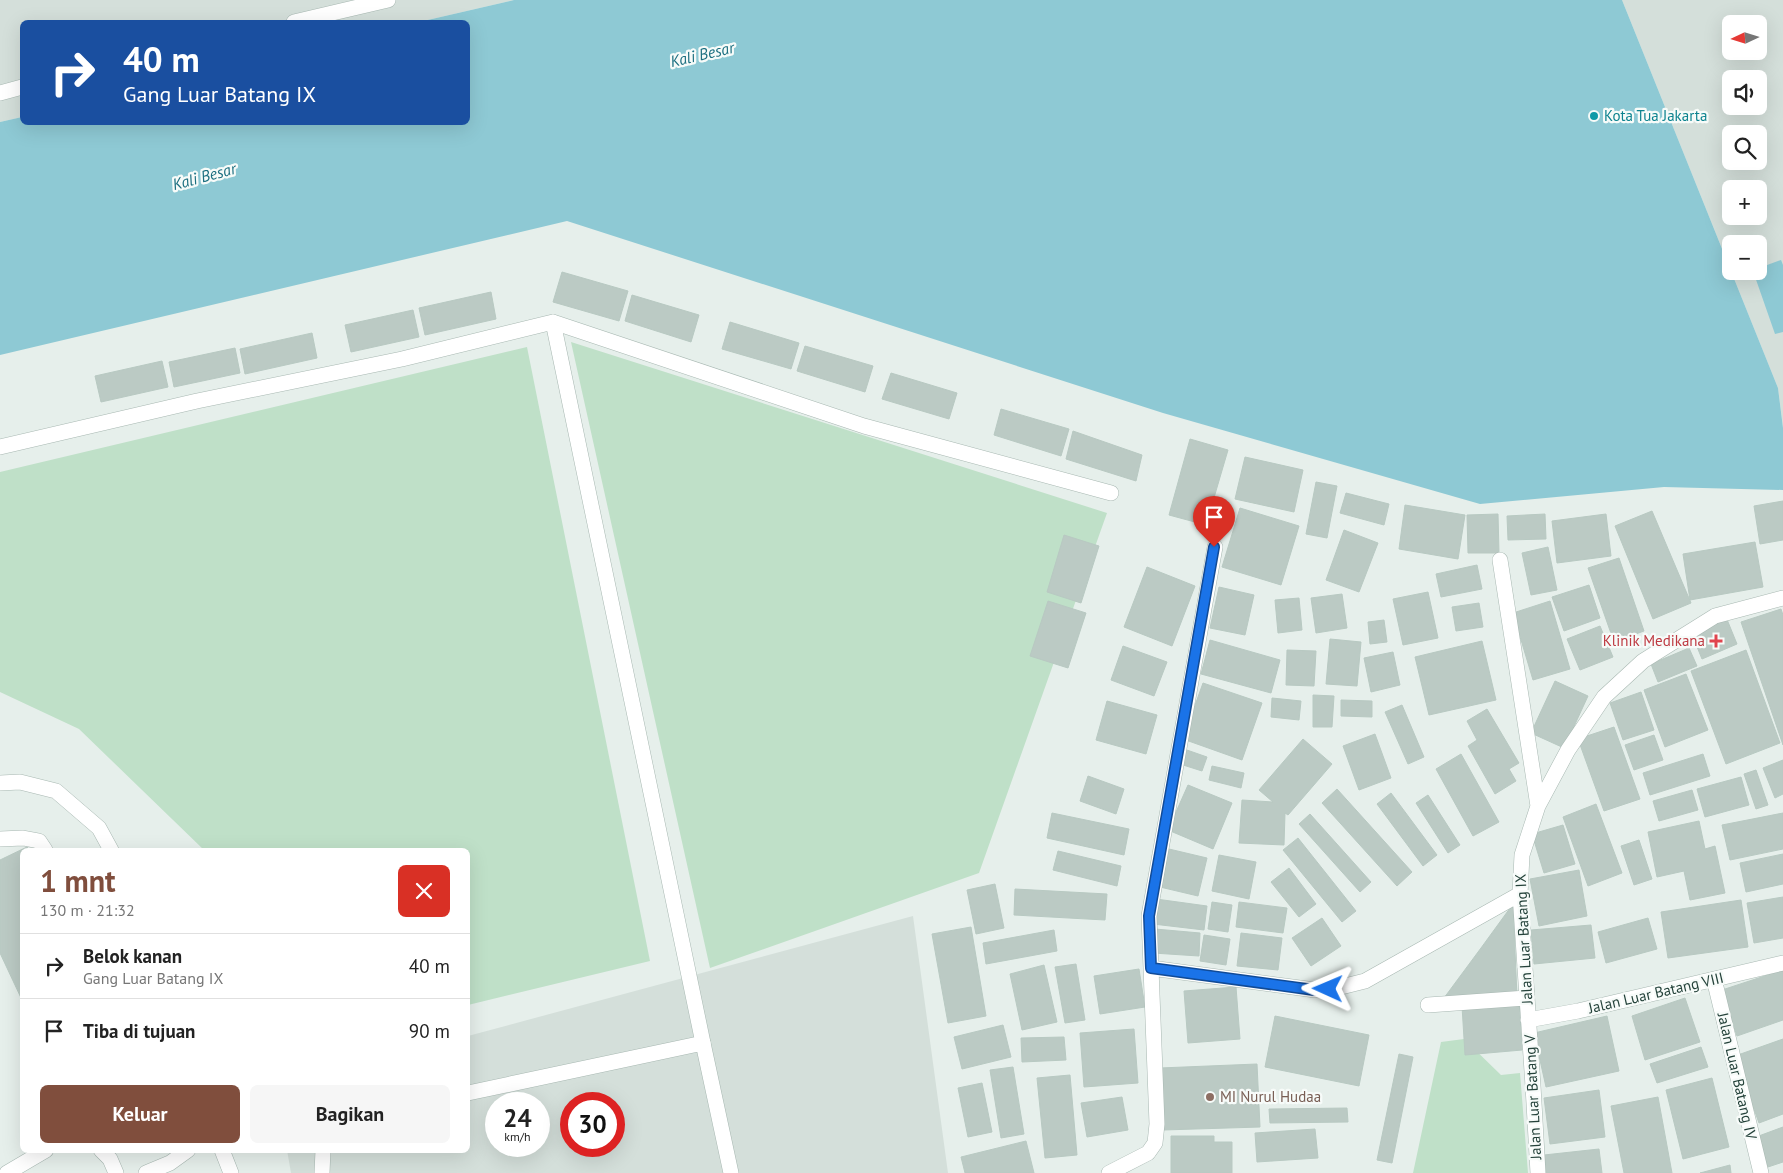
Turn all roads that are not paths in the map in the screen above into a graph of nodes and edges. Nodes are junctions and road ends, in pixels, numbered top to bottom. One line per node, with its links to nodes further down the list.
1 (388, 0): 2 (street)
2 (303, 20)
3 (20, 88): 4 (street)
4 (0, 93)
5 (553, 322): 6 (street); 7 (street); 23 (street)
6 (0, 447)
7 (1111, 493)
8 (1214, 547): 18 (street)
9 (1500, 560): 12 (street)
10 (1783, 598): 12 (street, Jalan Luar Batang IX)
11 (0, 783): 15 (street)
12 (1538, 806): 16 (street, Jalan Luar Batang IX)
13 (0, 839): 14 (street)
14 (44, 848)
15 (111, 848)
16 (1520, 894): 18 (street); 20 (street, Jalan Luar Batang IX)
17 (1783, 963): 19 (street, Jalan Luar Batang VIII)
18 (1151, 968): 37 (street)
19 (1714, 979): 22 (street, Jalan Luar Batang VIII); 39 (street, Jalan Luar Batang IV)
20 (1527, 998): 21 (street); 22 (street, Jalan Luar Batang IX)
21 (1428, 1005)
22 (1528, 1020): 38 (street, Jalan Luar Batang V)
23 (703, 1043): 24 (street); 36 (street)
24 (470, 1093)
25 (41, 1153): 31 (street)
26 (104, 1153): 32 (street)
27 (186, 1153): 30 (street)
28 (223, 1153): 34 (street)
29 (324, 1153): 35 (street)
30 (173, 1168): 33 (street)
31 (12, 1172)
32 (116, 1173)
33 (146, 1173)
34 (231, 1173)
35 (322, 1173)
36 (731, 1173)
37 (1109, 1173)
38 (1538, 1173)
39 (1761, 1173)

